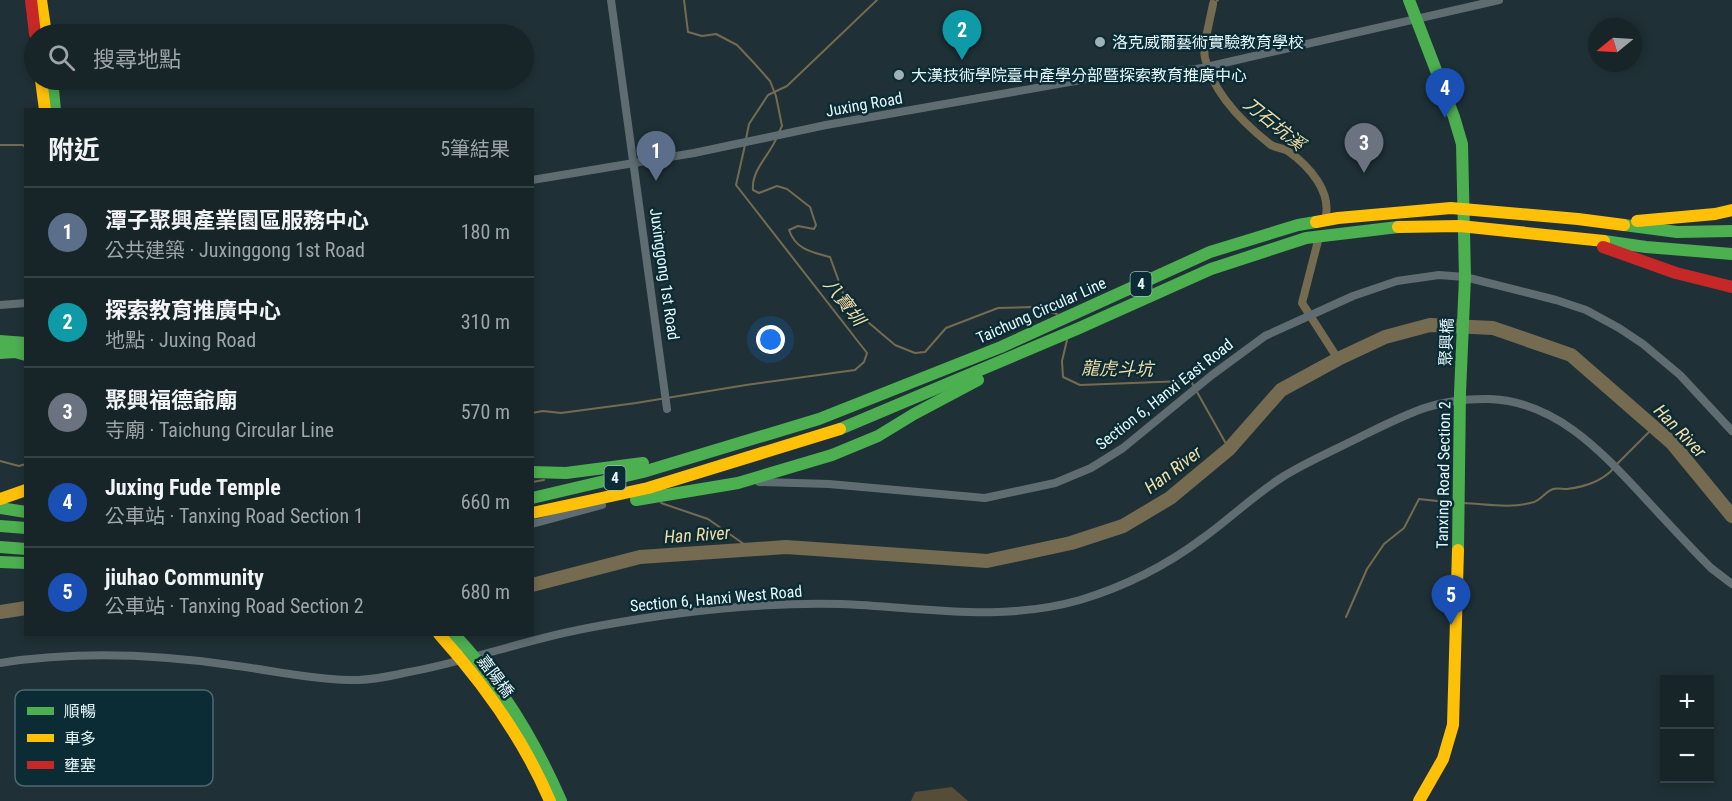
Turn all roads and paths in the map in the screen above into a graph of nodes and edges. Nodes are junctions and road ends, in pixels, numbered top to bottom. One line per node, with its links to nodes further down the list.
1 (31, 0): 7 (main road)
2 (41, 0): 8 (main road)
3 (611, 0): 13 (street, Juxinggong 1st Road)
4 (1409, 0): 6 (main road, 聚興橋)
5 (1499, 0): 6 (street)
6 (1416, 19): 13 (street, Juxing Road); 20 (main road, 聚興橋)
7 (34, 24)
8 (45, 24)
9 (42, 90): 11 (main road)
10 (53, 90): 12 (main road)
11 (45, 108)
12 (55, 108)
13 (635, 164): 14 (street, Juxing Road); 30 (street, Juxinggong 1st Road)
14 (534, 180)
15 (1732, 210): 16 (main road)
16 (1606, 223): 17 (main road); 32 (main road, Taichung Circular Line / 4)
17 (1732, 231)
18 (1583, 238): 19 (main road); 21 (main road); 24 (main road, Taichung Circular Line / 4)
19 (1732, 254)
20 (1465, 277): 29 (main road, 聚興橋); 31 (street, Section 6, Hanxi East Road); 46 (street, Section 6, Hanxi East Road)
21 (1732, 287)
22 (24, 303): 23 (street)
23 (0, 305)
24 (1077, 329): 40 (main road, Taichung Circular Line / 4); 42 (main road)
25 (0, 341): 26 (main road)
26 (24, 343)
27 (0, 353): 28 (main road)
28 (24, 354)
29 (1460, 396): 58 (street, Section 6, Hanxi West Road); 61 (street, Section 6, Hanxi West Road); 65 (main road, Tanxing Road Section 2)
30 (668, 409)
31 (1732, 430)
32 (697, 456): 33 (main road); 36 (main road, Taichung Circular Line / 4)
33 (534, 472)
34 (24, 491): 37 (main road)
35 (0, 493): 38 (main road)
36 (534, 498)
37 (0, 499)
38 (24, 499)
39 (0, 508): 43 (main road)
40 (534, 511)
41 (534, 511): 42 (main road)
42 (585, 511): 47 (main road)
43 (24, 512)
44 (0, 518): 45 (main road)
45 (24, 520)
46 (534, 522)
47 (534, 523)
48 (0, 526): 49 (main road)
49 (24, 528)
50 (0, 533): 51 (main road)
51 (24, 535)
52 (0, 547): 53 (main road)
53 (24, 549)
54 (0, 562): 55 (main road)
55 (24, 563)
56 (24, 568): 57 (street)
57 (0, 569)
58 (1732, 584)
59 (441, 636): 62 (main road, 嘉陽橋)
60 (456, 636): 62 (main road, 嘉陽橋)
61 (0, 663)
62 (526, 739): 63 (main road); 64 (main road)
63 (550, 801)
64 (561, 801)
65 (1419, 801)

